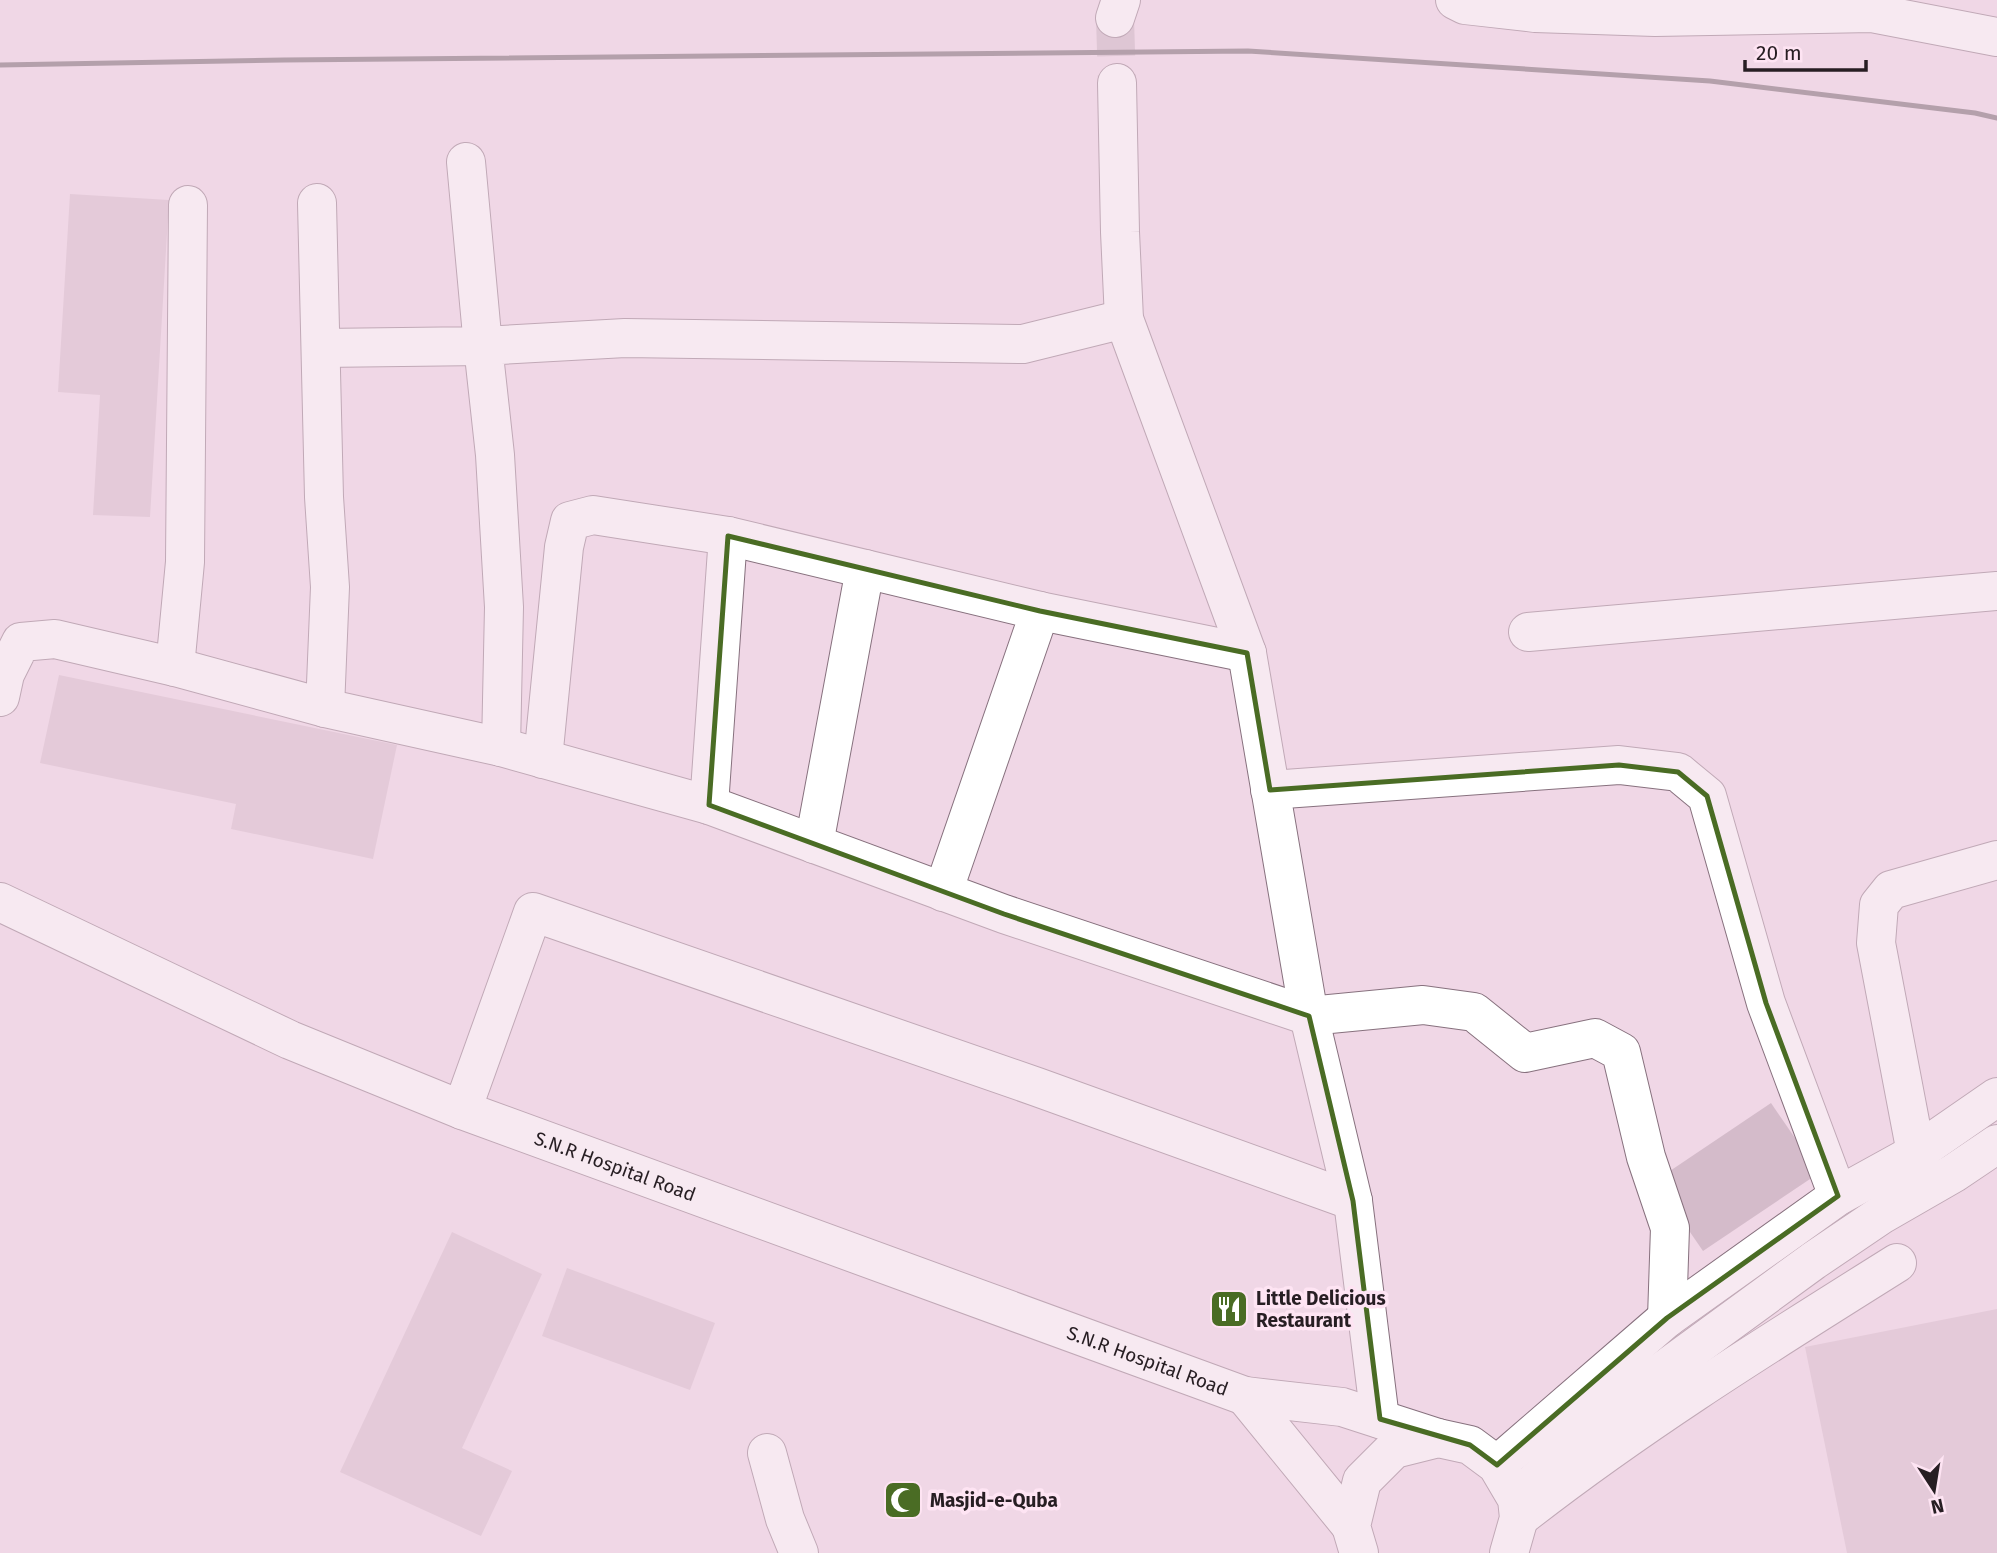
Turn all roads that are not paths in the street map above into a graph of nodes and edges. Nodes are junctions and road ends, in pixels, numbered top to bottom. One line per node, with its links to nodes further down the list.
1 (1455, 0): 2 (street)
2 (1997, 37)
3 (1117, 83): 7 (street)
4 (466, 162): 8 (street)
5 (317, 203): 9 (street)
6 (188, 205): 16 (street)
7 (1124, 319): 8 (street); 15 (street)
8 (483, 346): 9 (street); 19 (street)
9 (321, 348): 18 (street)
10 (727, 536): 11 (street); 20 (street); 22 (street)
11 (865, 569): 13 (street); 23 (street)
12 (1997, 591): 14 (street)
13 (1040, 611): 15 (street); 25 (street)
14 (1528, 632)
15 (1247, 653): 21 (street)
16 (175, 667): 17 (street); 18 (street)
17 (0, 697)
18 (325, 708): 19 (street)
19 (501, 747): 20 (street)
20 (543, 759): 22 (street)
21 (1270, 790): 27 (street); 32 (street)
22 (709, 805): 23 (street)
23 (814, 844): 25 (street)
24 (1997, 860): 31 (street)
25 (943, 892): 27 (street)
26 (0, 902): 29 (street, S.N.R Hospital Road)
27 (1309, 1016): 33 (street); 35 (street)
28 (1997, 1097): 31 (street)
29 (462, 1110): 33 (street); 36 (street, S.N.R Hospital Road)
30 (1997, 1144): 41 (street)
31 (1916, 1153): 32 (street)
32 (1838, 1196): 35 (street)
33 (1353, 1201): 37 (street)
34 (1897, 1263): 41 (street)
35 (1667, 1318): 40 (street)
36 (1245, 1396): 37 (street, S.N.R Hospital Road); 42 (street)
37 (1380, 1419): 38 (street, S.N.R Hospital Road)
38 (1438, 1438): 40 (street, S.N.R Hospital Road); 42 (street)
39 (767, 1452): 43 (street)
40 (1497, 1465): 41 (street)
41 (1515, 1523)
42 (1355, 1539)
43 (799, 1553)

